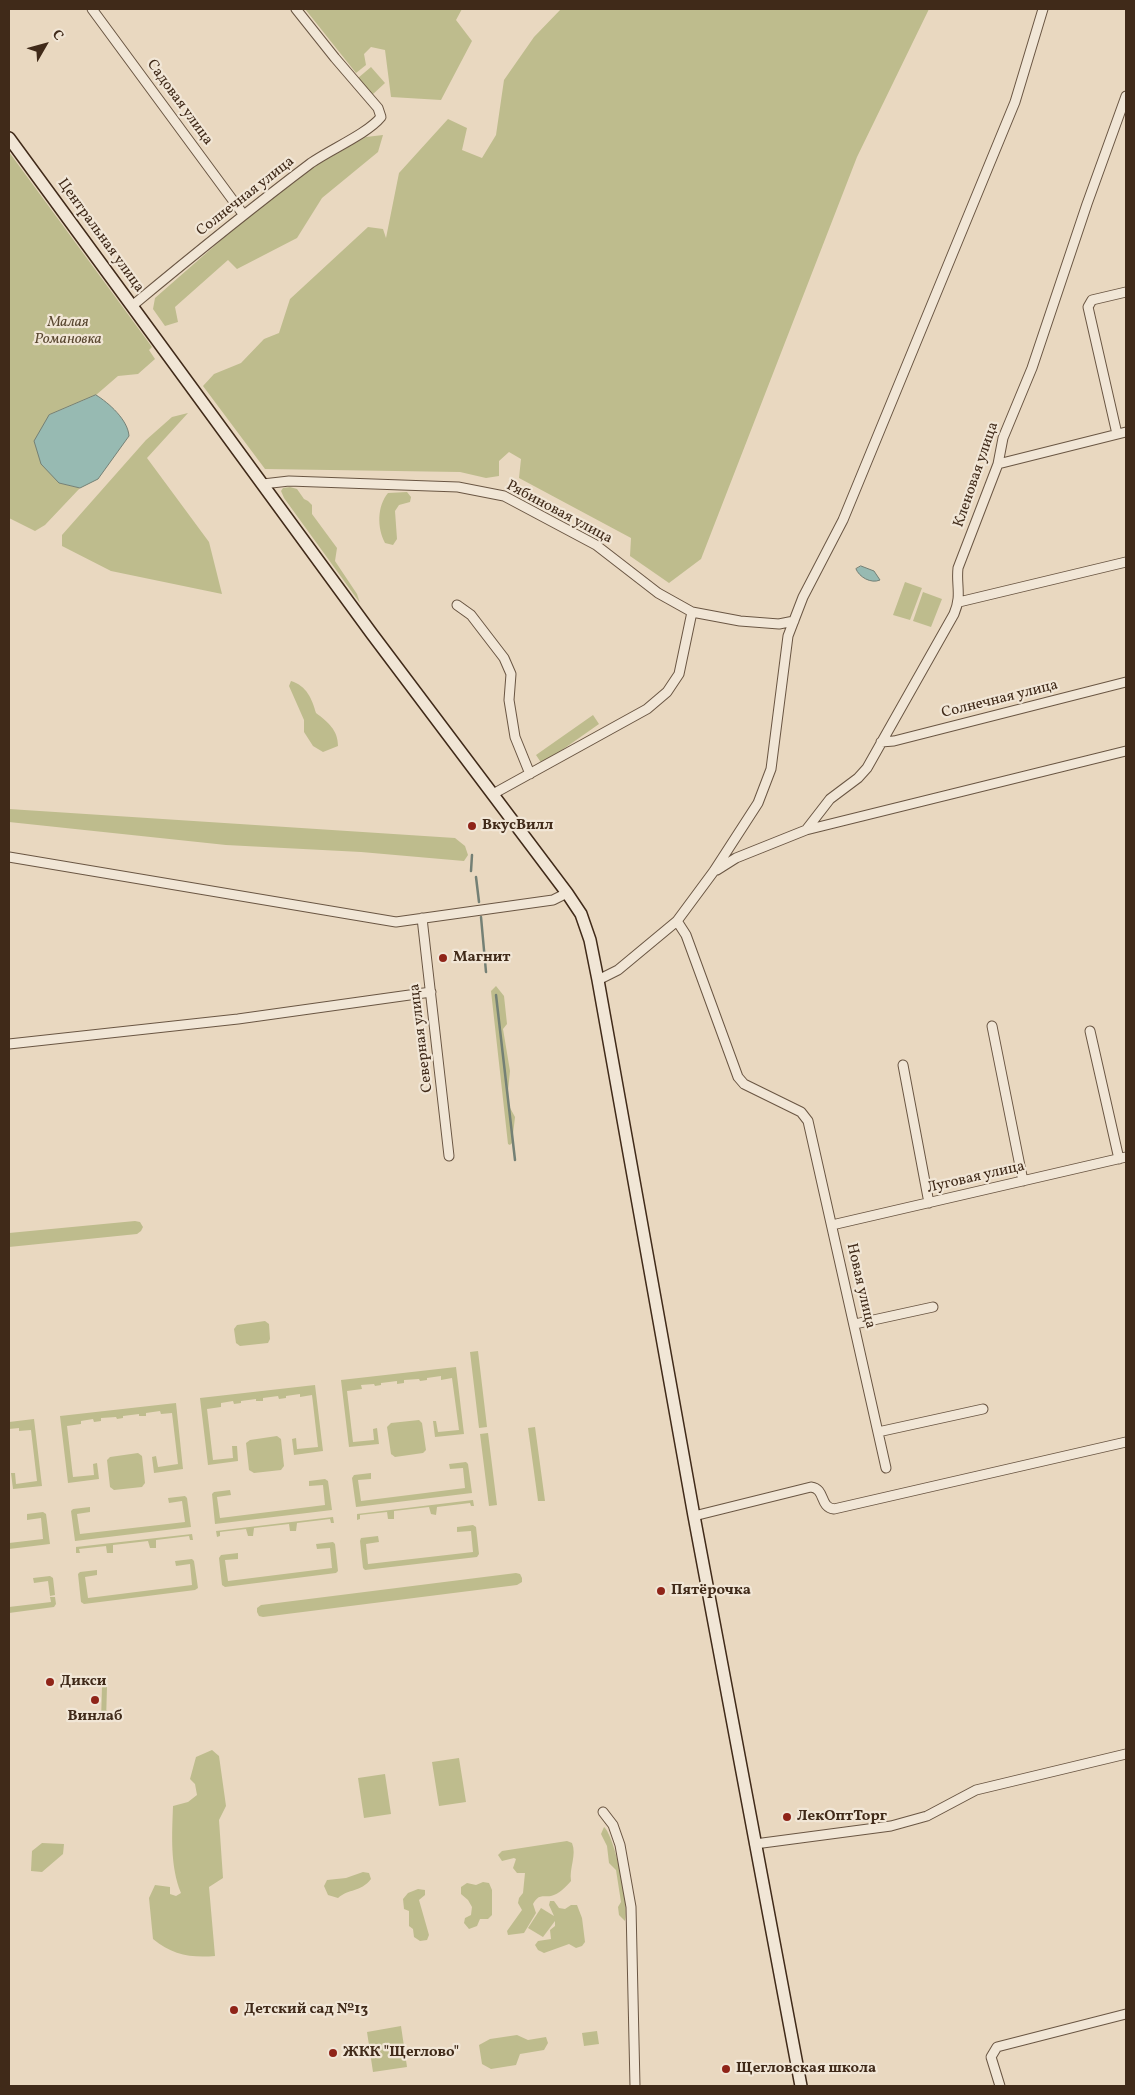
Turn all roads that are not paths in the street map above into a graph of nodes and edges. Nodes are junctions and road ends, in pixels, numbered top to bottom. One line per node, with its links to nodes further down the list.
1 (92, 9): 6 (street, Садовая улица)
2 (296, 9): 6 (street, Солнечная улица)
3 (1043, 9): 16 (street)
4 (1126, 96): 10 (street, Кленовая улица)
5 (9, 138): 8 (main road, Центральная улица)
6 (243, 214): 8 (street, Солнечная улица)
7 (1126, 292): 9 (street)
8 (132, 306): 11 (main road, Центральная улица)
9 (1122, 433): 10 (street)
10 (998, 464): 13 (street, Кленовая улица)
11 (263, 484): 15 (street, Рябиновая улица); 21 (main road, Центральная улица)
12 (1126, 562): 13 (street)
13 (959, 602): 18 (street)
14 (457, 606): 20 (street)
15 (692, 612): 16 (street, Рябиновая улица); 20 (street)
16 (794, 621): 24 (street)
17 (1126, 682): 18 (street, Солнечная улица)
18 (881, 742): 22 (street)
19 (1126, 752): 22 (street)
20 (530, 774): 21 (street)
21 (493, 794): 25 (main road, Центральная улица)
22 (806, 830): 24 (street)
23 (9, 857): 26 (street)
24 (714, 871): 27 (street)
25 (567, 893): 26 (street); 28 (main road, Центральная улица)
26 (422, 918): 29 (street, Северная улица)
27 (677, 921): 28 (street); 38 (street, Новая улица)
28 (598, 980): 45 (main road, Центральная улица)
29 (431, 992): 32 (street); 34 (street, Северная улица)
30 (992, 1026): 36 (street)
31 (1090, 1031): 35 (street)
32 (9, 1044)
33 (903, 1066): 37 (street)
34 (449, 1156)
35 (1123, 1158): 36 (street, Луговая улица)
36 (1023, 1181): 37 (street, Луговая улица)
37 (929, 1203): 38 (street, Луговая улица)
38 (832, 1224): 40 (street, Новая улица)
39 (932, 1307): 40 (street)
40 (855, 1324): 42 (street, Новая улица)
41 (983, 1409): 42 (street)
42 (878, 1432): 44 (street, Новая улица)
43 (1126, 1442): 45 (street)
44 (886, 1468)
45 (694, 1516): 48 (main road, Центральная улица)
46 (1126, 1754): 48 (street)
47 (602, 1812): 50 (street)
48 (755, 1844): 51 (main road, Центральная улица)
49 (1126, 2014): 52 (street)
50 (635, 2086)
51 (801, 2086)
52 (1000, 2086)

